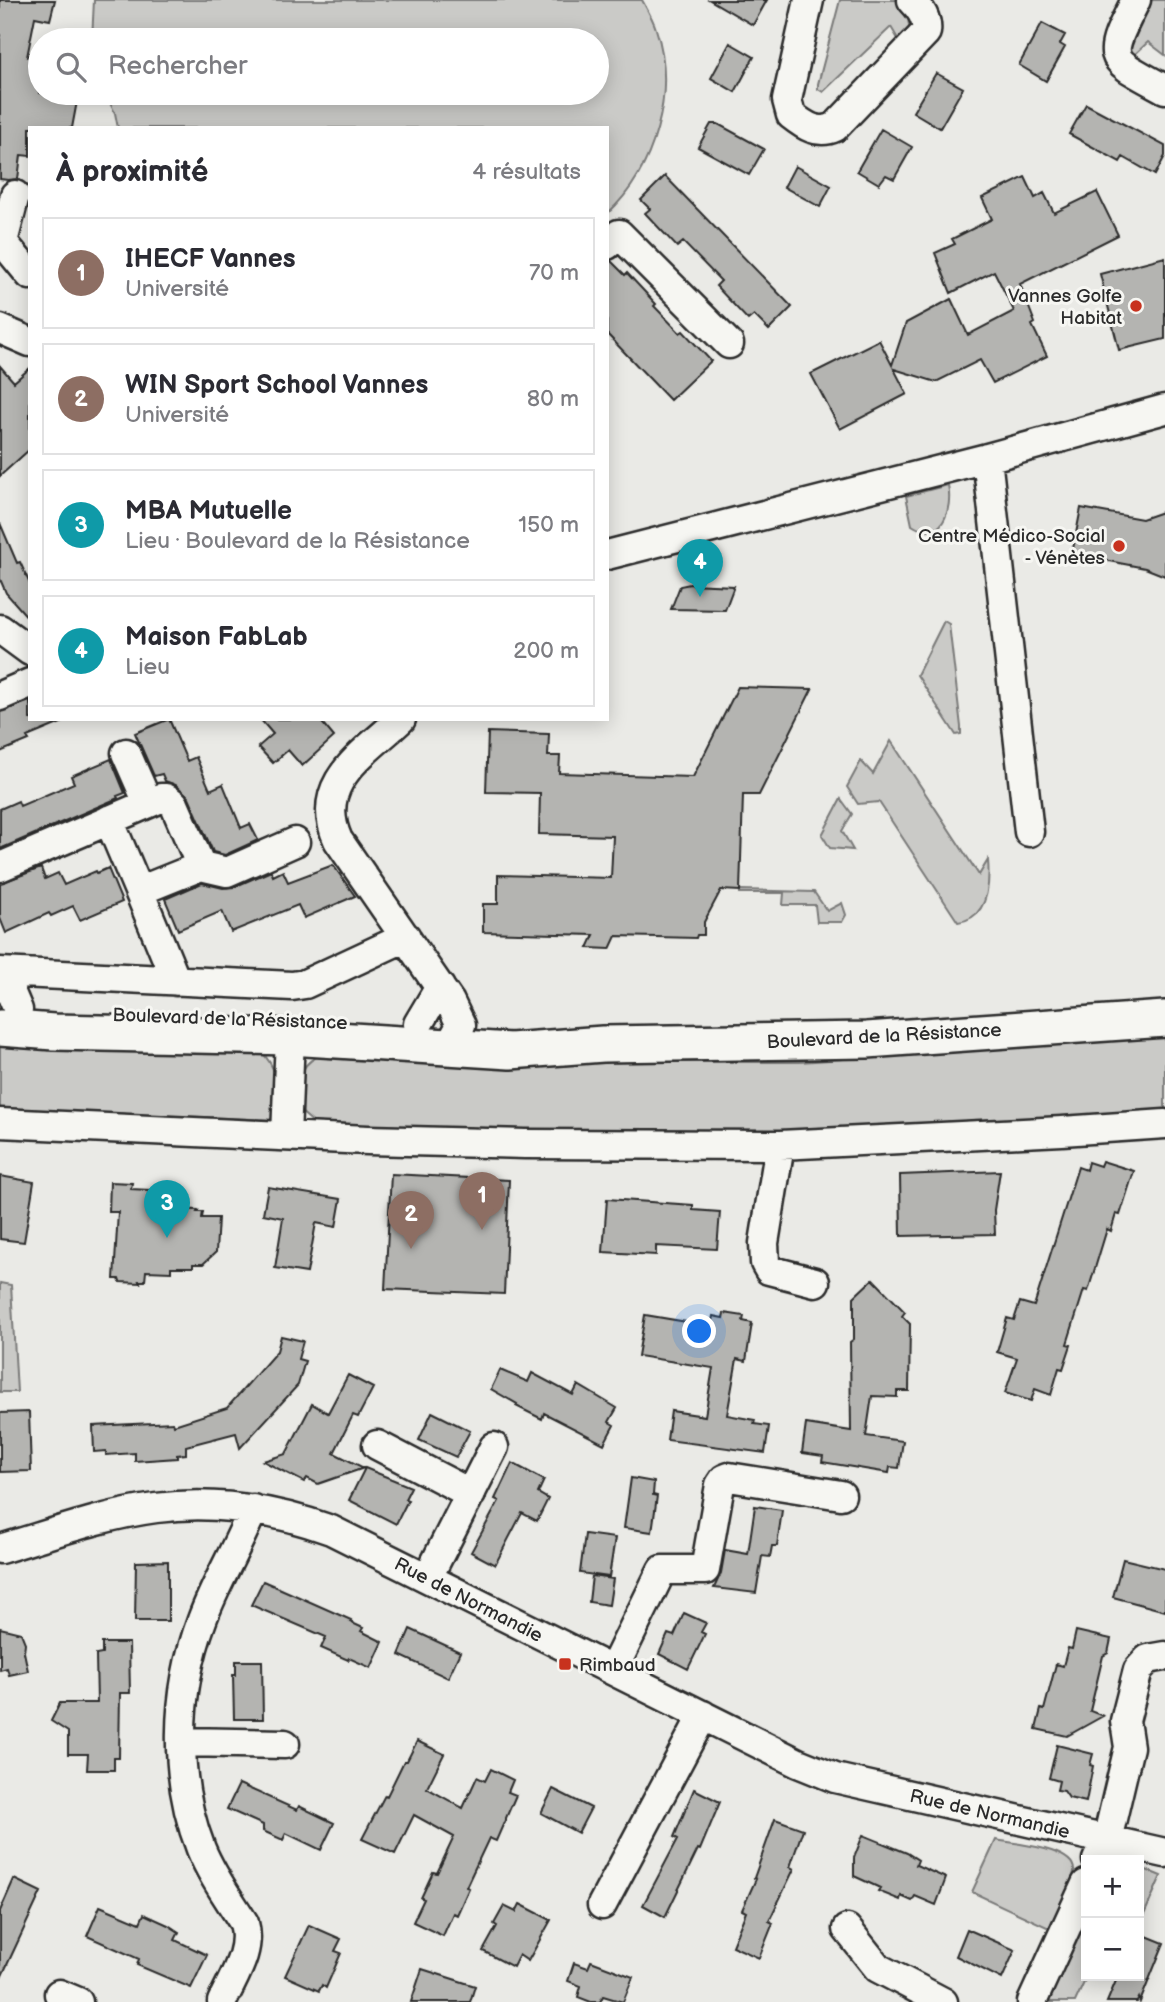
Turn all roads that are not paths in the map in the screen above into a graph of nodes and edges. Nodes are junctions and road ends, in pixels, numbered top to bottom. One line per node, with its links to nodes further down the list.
1 (809, 0): 2 (street)
2 (912, 0)
3 (1136, 0): 4 (street)
4 (1165, 89)
5 (15, 195): 6 (street)
6 (2, 241): 8 (street)
7 (609, 243): 11 (street)
8 (28, 273)
9 (0, 329): 10 (street)
10 (28, 341)
11 (729, 344)
12 (1165, 409): 13 (street)
13 (987, 458): 14 (street); 23 (street)
14 (609, 554)
15 (0, 629): 16 (street)
16 (28, 650)
17 (28, 684): 18 (street)
18 (0, 696)
19 (387, 724): 28 (street)
20 (126, 753): 21 (street)
21 (148, 803): 22 (street); 25 (street)
22 (109, 820): 26 (street); 27 (street)
23 (1029, 832)
24 (295, 842): 25 (street)
25 (201, 866): 27 (street)
26 (0, 867)
27 (139, 891): 30 (street)
28 (406, 937): 30 (street); 31 (street)
29 (0, 974): 30 (street); 32 (street)
30 (176, 981)
31 (440, 987): 34 (street); 35 (street)
32 (6, 1016): 34 (main road, Boulevard de la Résistance); 36 (main road, Boulevard de la Résistance)
33 (1165, 1019): 35 (main road, Boulevard de la Résistance)
34 (418, 1024): 35 (main road, Boulevard de la Résistance)
35 (455, 1036): 36 (main road, Boulevard de la Résistance)
36 (290, 1037): 39 (street)
37 (0, 1123): 39 (street)
38 (1165, 1124): 40 (street)
39 (286, 1136): 40 (street)
40 (780, 1145): 41 (street)
41 (816, 1282)
42 (377, 1445): 44 (street)
43 (494, 1447): 44 (street)
44 (471, 1494): 48 (street)
45 (841, 1495): 50 (street)
46 (253, 1509): 47 (street, Rue de Normandie); 48 (street, Rue de Normandie); 52 (street)
47 (0, 1549)
48 (428, 1577): 50 (street, Rue de Normandie)
49 (1165, 1656): 54 (street)
50 (613, 1670): 51 (street, Rue de Normandie)
51 (703, 1715): 54 (street, Rue de Normandie); 57 (street)
52 (181, 1742): 53 (street); 59 (street)
53 (285, 1744)
54 (1102, 1850): 55 (street, Rue de Normandie)
55 (1165, 1853)
56 (1081, 1895): 61 (street)
57 (602, 1905)
58 (848, 1929): 60 (street)
59 (222, 2002)
60 (943, 2002)
61 (1032, 2002)

